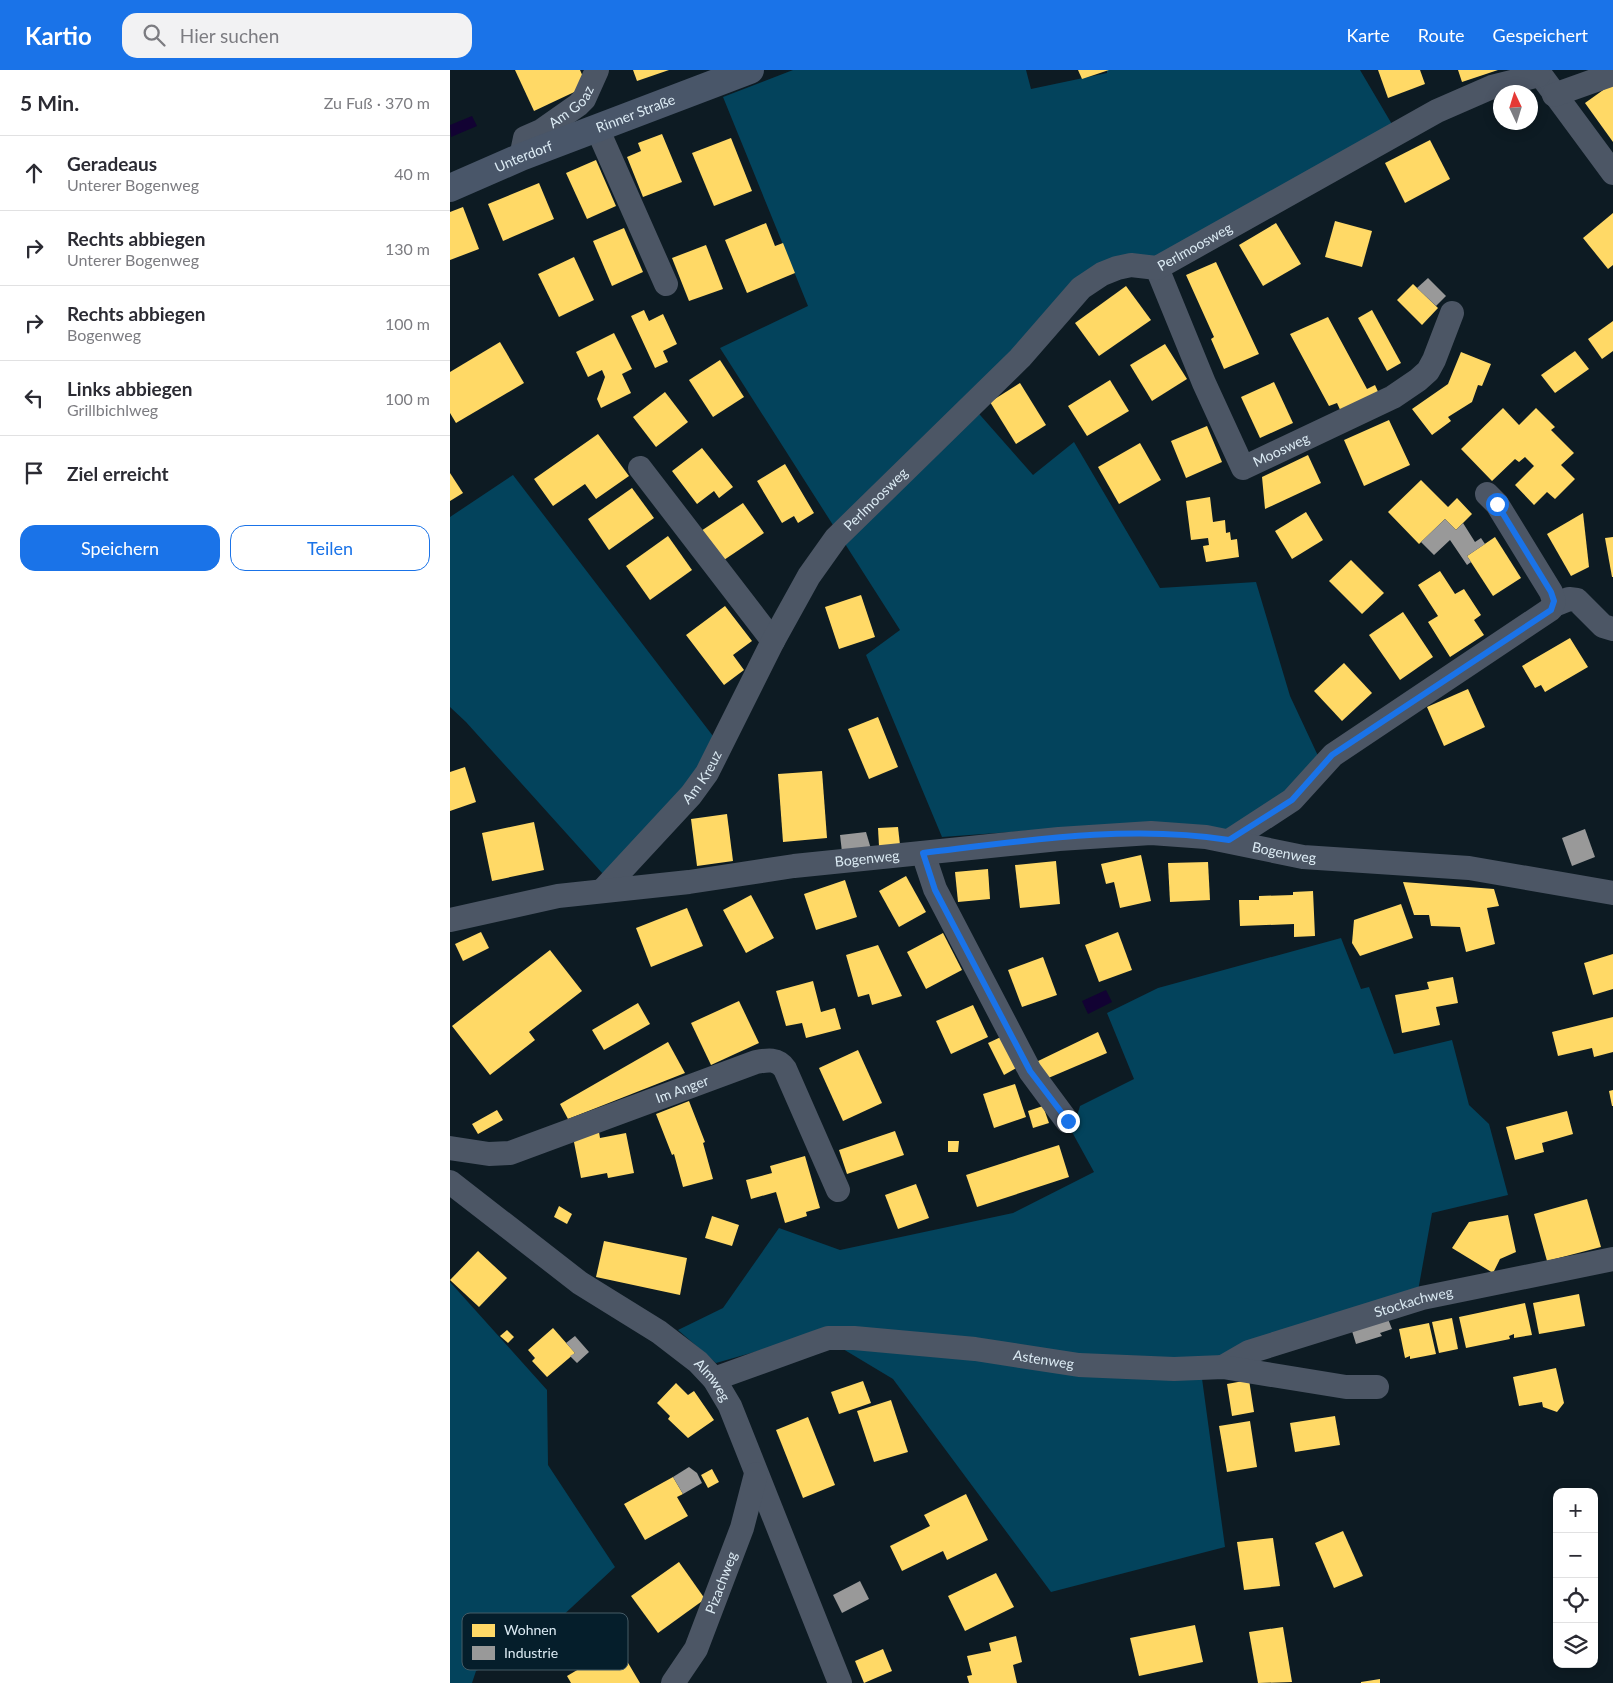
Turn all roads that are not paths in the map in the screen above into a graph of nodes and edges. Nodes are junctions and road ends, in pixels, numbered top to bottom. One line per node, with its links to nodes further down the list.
1 (597, 70): 7 (street, Am Goaz)
2 (750, 70): 6 (main road, Rinner Straße)
3 (1538, 72): 5 (street); 10 (street, Perlmoosweg)
4 (1613, 74): 5 (street)
5 (1554, 95): 8 (street)
6 (597, 128): 7 (main road, Unterdorf); 11 (street, Rinner Straße)
7 (521, 158): 9 (main road, Unterdorf)
8 (1613, 173)
9 (450, 188)
10 (1157, 268): 12 (street, Moosweg); 15 (street, Perlmoosweg)
11 (666, 284)
12 (1452, 313)
13 (640, 468): 18 (street)
14 (1487, 494): 16 (street)
15 (836, 538): 18 (street, Am Kreuz)
16 (1554, 605): 17 (street); 19 (street)
17 (1613, 629)
18 (773, 642): 21 (street, Am Kreuz)
19 (1229, 840): 20 (street, Bogenweg); 22 (street, Bogenweg)
20 (923, 853): 21 (street, Bogenweg); 24 (street)
21 (602, 891): 23 (street, Bogenweg)
22 (1613, 893)
23 (450, 920)
24 (1068, 1121)
25 (450, 1148): 27 (street, Im Anger)
26 (450, 1182): 30 (street, Almweg)
27 (838, 1190)
28 (1613, 1259): 29 (street, Stockachweg)
29 (1223, 1367): 30 (street, Astenweg); 31 (street, Astenweg)
30 (714, 1379): 32 (street, Almweg)
31 (1377, 1386)
32 (756, 1474): 33 (street, Pizachweg); 34 (street, Almweg)
33 (673, 1683)
34 (840, 1683)

